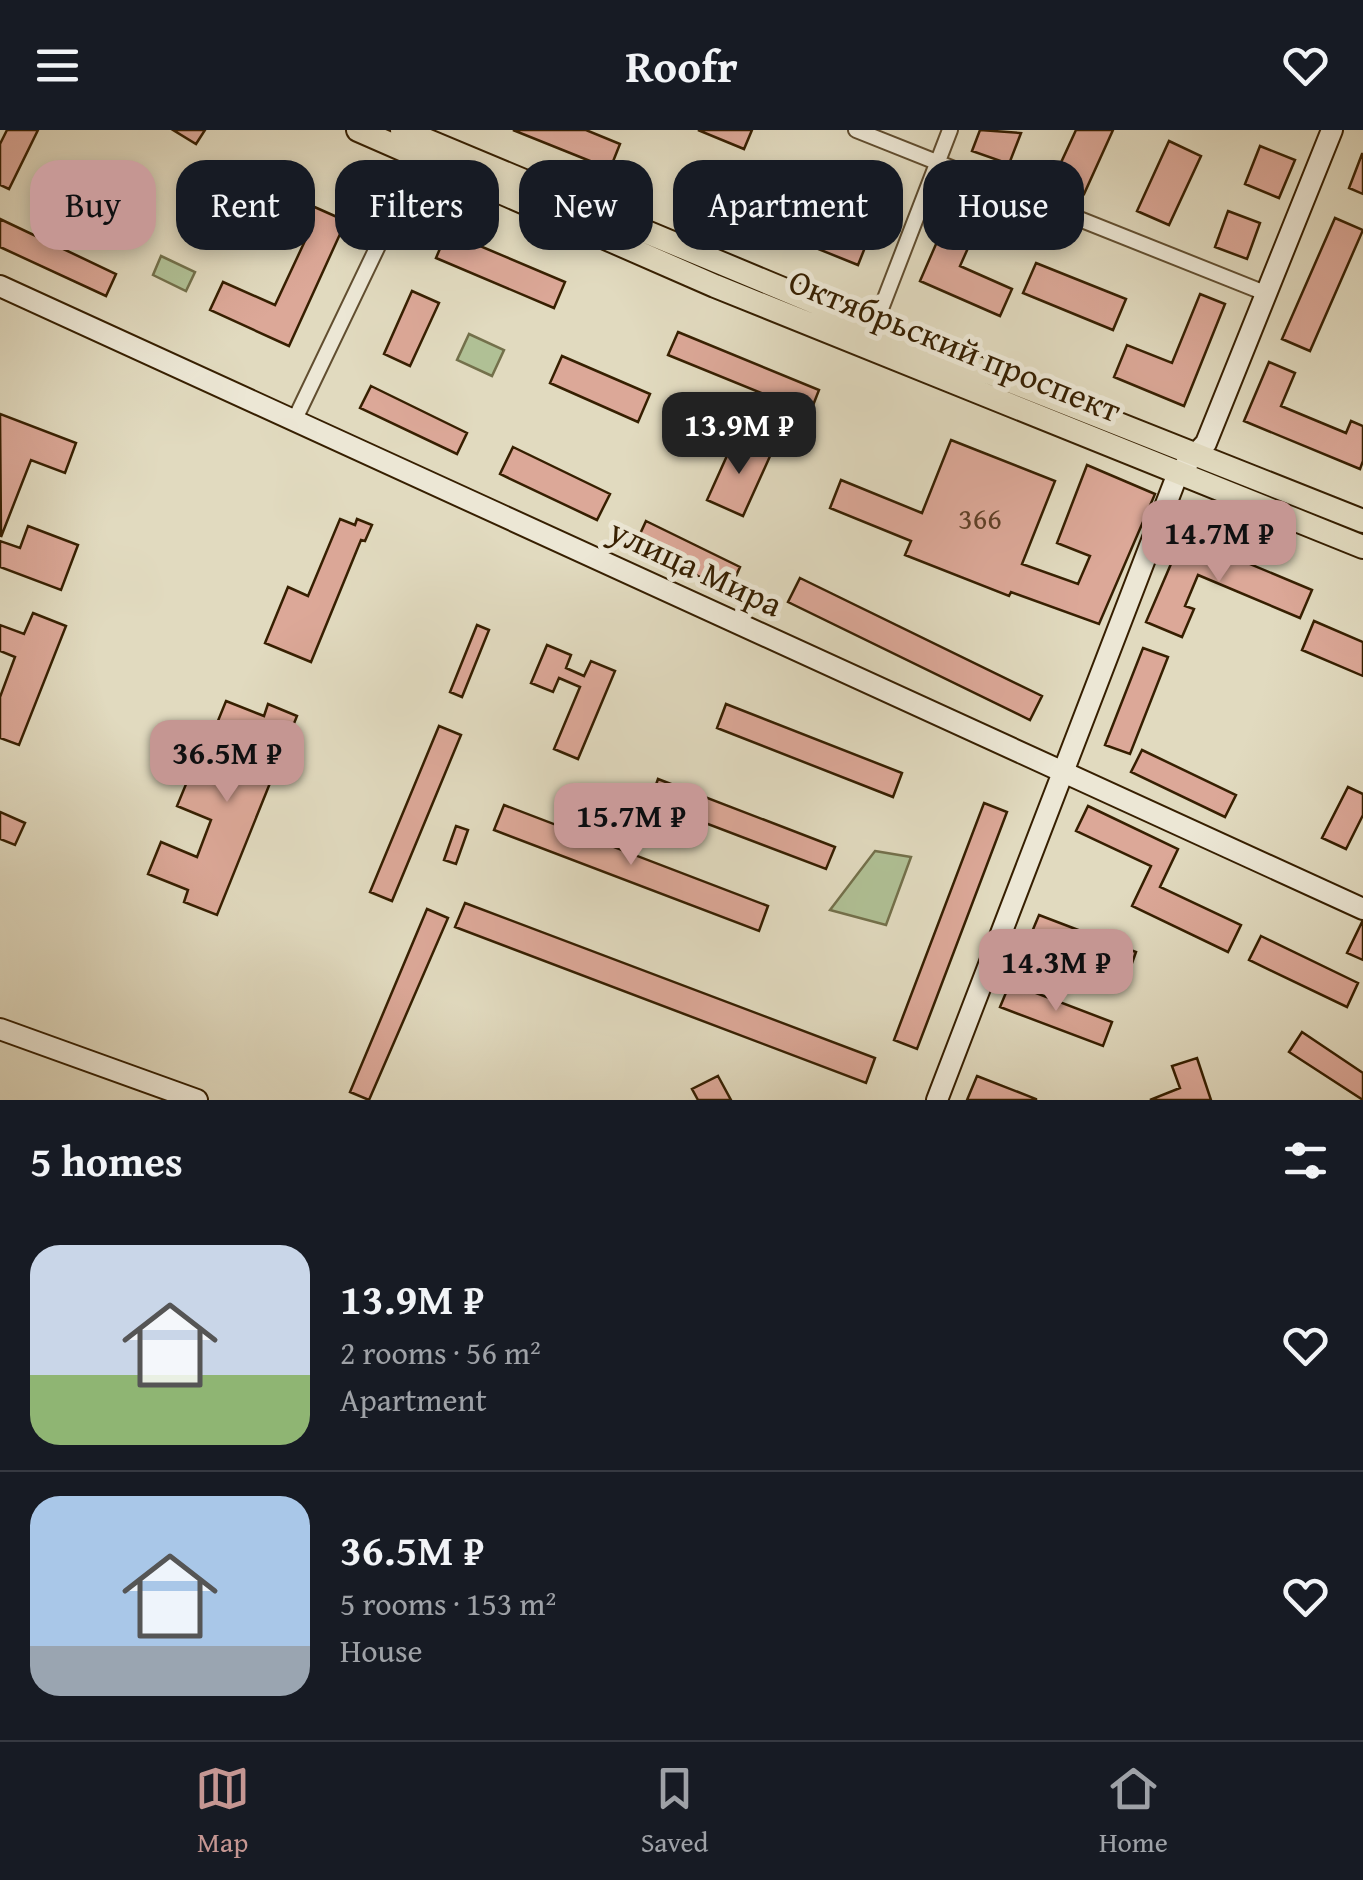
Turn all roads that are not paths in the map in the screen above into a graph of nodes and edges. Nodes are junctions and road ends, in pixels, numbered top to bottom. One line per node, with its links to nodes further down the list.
1 (358, 130): 6 (main road, Октябрьский проспект)
2 (402, 130): 6 (main road, Октябрьский проспект)
3 (856, 130): 7 (street)
4 (950, 130): 8 (street)
5 (1332, 130): 12 (street)
6 (435, 149): 13 (main road, Октябрьский проспект); 14 (street); 16 (main road, Октябрьский проспект)
7 (927, 160)
8 (941, 160)
9 (923, 203): 13 (street)
10 (1084, 221): 12 (street)
11 (0, 286): 14 (street, улица Мира)
12 (1266, 292): 15 (street)
13 (874, 328): 15 (main road, Октябрьский проспект)
14 (295, 419): 19 (street, улица Мира)
15 (1195, 455): 16 (street); 17 (main road, Октябрьский проспект)
16 (1178, 473): 18 (main road, Октябрьский проспект); 19 (street)
17 (1363, 521)
18 (1363, 547)
19 (1065, 771): 20 (street, улица Мира); 23 (street)
20 (1363, 908)
21 (0, 1028): 22 (street)
22 (197, 1100)
23 (937, 1100)

